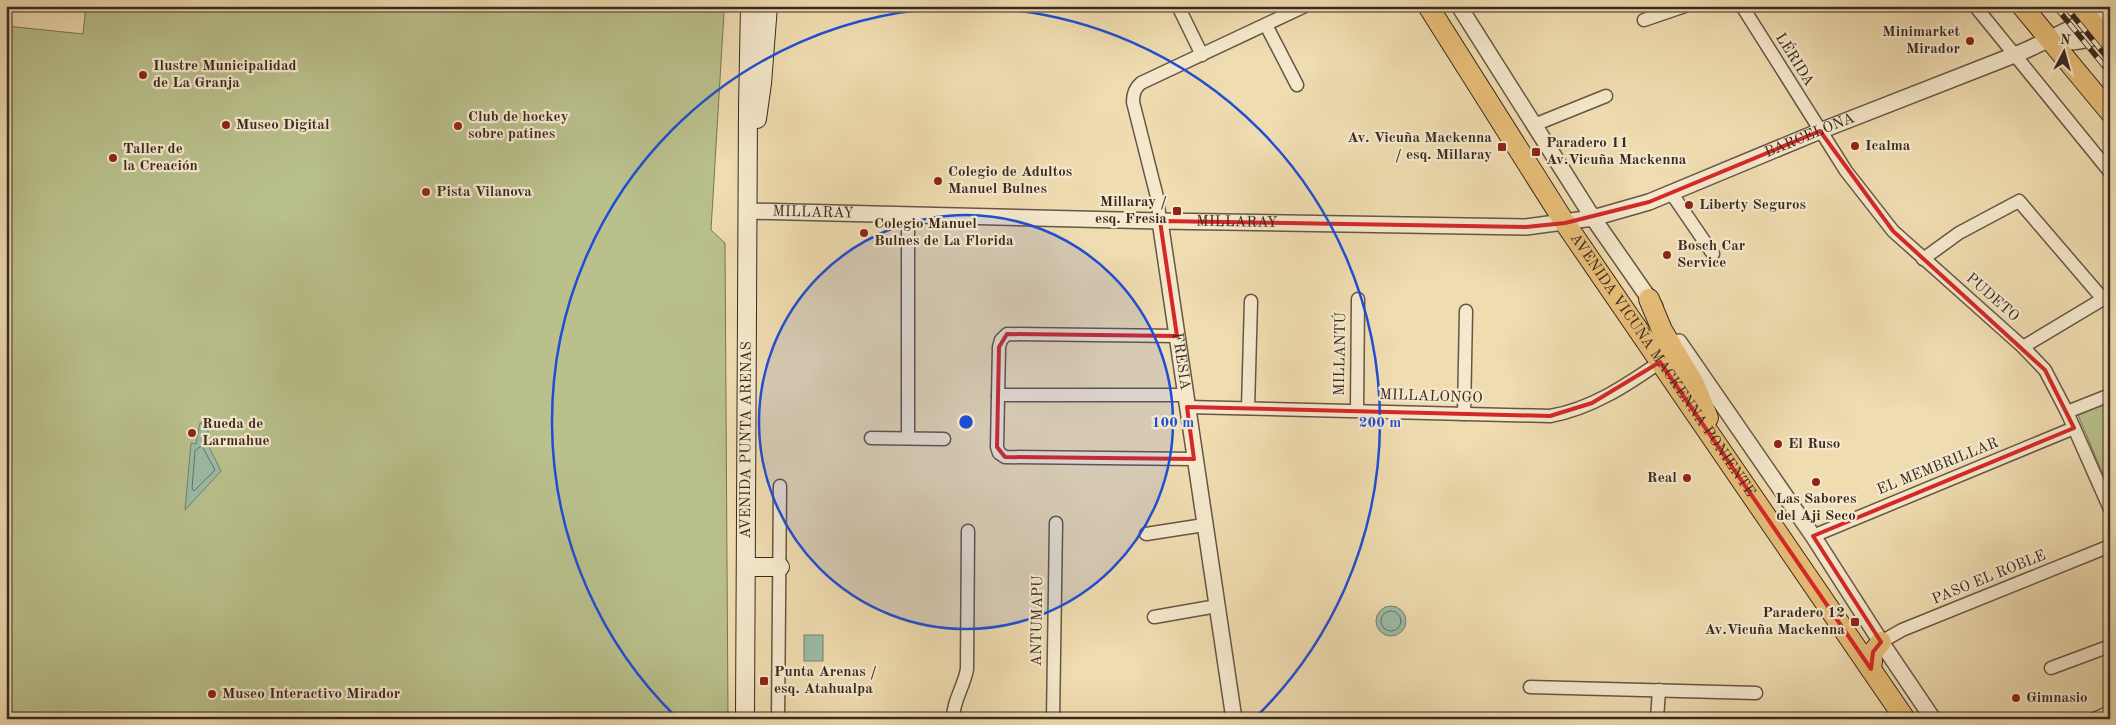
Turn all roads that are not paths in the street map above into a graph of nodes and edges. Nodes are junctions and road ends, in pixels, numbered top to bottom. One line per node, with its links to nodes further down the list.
1 (750, 6): 24 (main road, AVENIDA PUNTA ARENAS)
2 (768, 6): 24 (main road, AVENIDA PUNTA ARENAS)
3 (1178, 6): 17 (street)
4 (1305, 6): 14 (street)
5 (1428, 6): 31 (main road, AVENIDA VICUÑA MACKENNA PONIENTE)
6 (1459, 6): 22 (street, AVENIDA VICUÑA MACKENNA PONIENTE)
7 (1685, 6): 13 (street)
8 (1742, 6): 23 (street, LÉRIDA)
9 (1975, 6): 18 (street)
10 (2022, 6): 16 (main road)
11 (2110, 11): 12 (street, BARCELONA)
12 (2084, 12): 15 (main road); 16 (street, BARCELONA)
13 (1644, 20)
14 (1266, 25): 17 (street); 19 (street)
15 (2107, 37): 16 (street)
16 (2050, 40): 18 (street, BARCELONA); 21 (main road)
17 (1202, 55): 30 (street, FRESIA)
18 (2014, 55): 23 (street, BARCELONA); 25 (street)
19 (1297, 85)
20 (1606, 96): 22 (street)
21 (2110, 112)
22 (1534, 125): 29 (street, AVENIDA VICUÑA MACKENNA PONIENTE)
23 (1820, 131): 26 (street, BARCELONA); 33 (street, PUDETO)
24 (747, 161): 27 (main road, AVENIDA PUNTA ARENAS)
25 (2110, 172)
26 (1672, 194): 29 (street, BARCELONA); 32 (street)
27 (748, 211): 28 (street, MILLARAY); 62 (main road, AVENIDA PUNTA ARENAS)
28 (908, 215): 30 (street, MILLARAY); 51 (street)
29 (1594, 218): 31 (street, BARCELONA); 35 (street, AVENIDA VICUÑA MACKENNA PONIENTE)
30 (1160, 221): 31 (street, MILLARAY); 38 (street, FRESIA)
31 (1565, 223): 40 (main road, AVENIDA VICUÑA MACKENNA PONIENTE)
32 (1713, 254)
33 (1923, 259): 39 (street, PUDETO); 39 (street)
34 (1358, 299): 45 (street, MILLANTÚ)
35 (1649, 299): 49 (main road); 60 (street, AVENIDA VICUÑA MACKENNA PONIENTE)
36 (1251, 301): 44 (street)
37 (1466, 312): 47 (street)
38 (1177, 336): 41 (street); 43 (street, FRESIA)
39 (2023, 347): 46 (street, PUDETO)
40 (1660, 362): 47 (street, MILLALONGO); 49 (main road, AVENIDA VICUÑA MACKENNA PONIENTE)
41 (998, 395): 43 (street, MILLALONGO); 53 (street)
42 (2110, 395): 46 (street)
43 (1186, 401): 44 (street, MILLALONGO); 53 (street, FRESIA)
44 (1248, 408): 45 (street, MILLALONGO)
45 (1357, 410): 47 (street, MILLALONGO)
46 (2067, 412): 48 (street, PUDETO)
47 (1464, 414)
48 (2074, 428): 55 (street, PUDETO); 60 (street, EL MEMBRILLAR)
49 (1711, 436): 69 (main road, AVENIDA VICUÑA MACKENNA PONIENTE)
50 (871, 438): 51 (street)
51 (908, 438): 52 (street)
52 (944, 439)
53 (1194, 458): 57 (street, FRESIA)
54 (780, 486): 63 (street)
55 (2110, 509)
56 (1056, 523): 77 (street, ANTUMAPU)
57 (1204, 525): 59 (street); 64 (street, FRESIA)
58 (968, 531): 76 (street)
59 (1146, 534)
60 (1813, 536): 66 (street, AVENIDA VICUÑA MACKENNA PONIENTE)
61 (2110, 546): 66 (street, PASO EL ROBLE)
62 (746, 567): 63 (main road); 74 (main road, AVENIDA PUNTA ARENAS)
63 (780, 567): 75 (street)
64 (1217, 606): 65 (street); 78 (street, FRESIA)
65 (1154, 617)
66 (1881, 642): 69 (main road); 81 (street, AVENIDA VICUÑA MACKENNA PONIENTE)
67 (2110, 646): 68 (street)
68 (2050, 668)
69 (1871, 669): 80 (main road, AVENIDA VICUÑA MACKENNA PONIENTE)
70 (1530, 687): 71 (street)
71 (1659, 690): 72 (street); 79 (street)
72 (1756, 693)
73 (2110, 712): 82 (street)
74 (745, 719)
75 (778, 719)
76 (953, 719)
77 (1053, 719)
78 (1234, 719)
79 (1657, 719)
80 (1905, 719)
81 (1933, 719)
82 (2094, 719)

